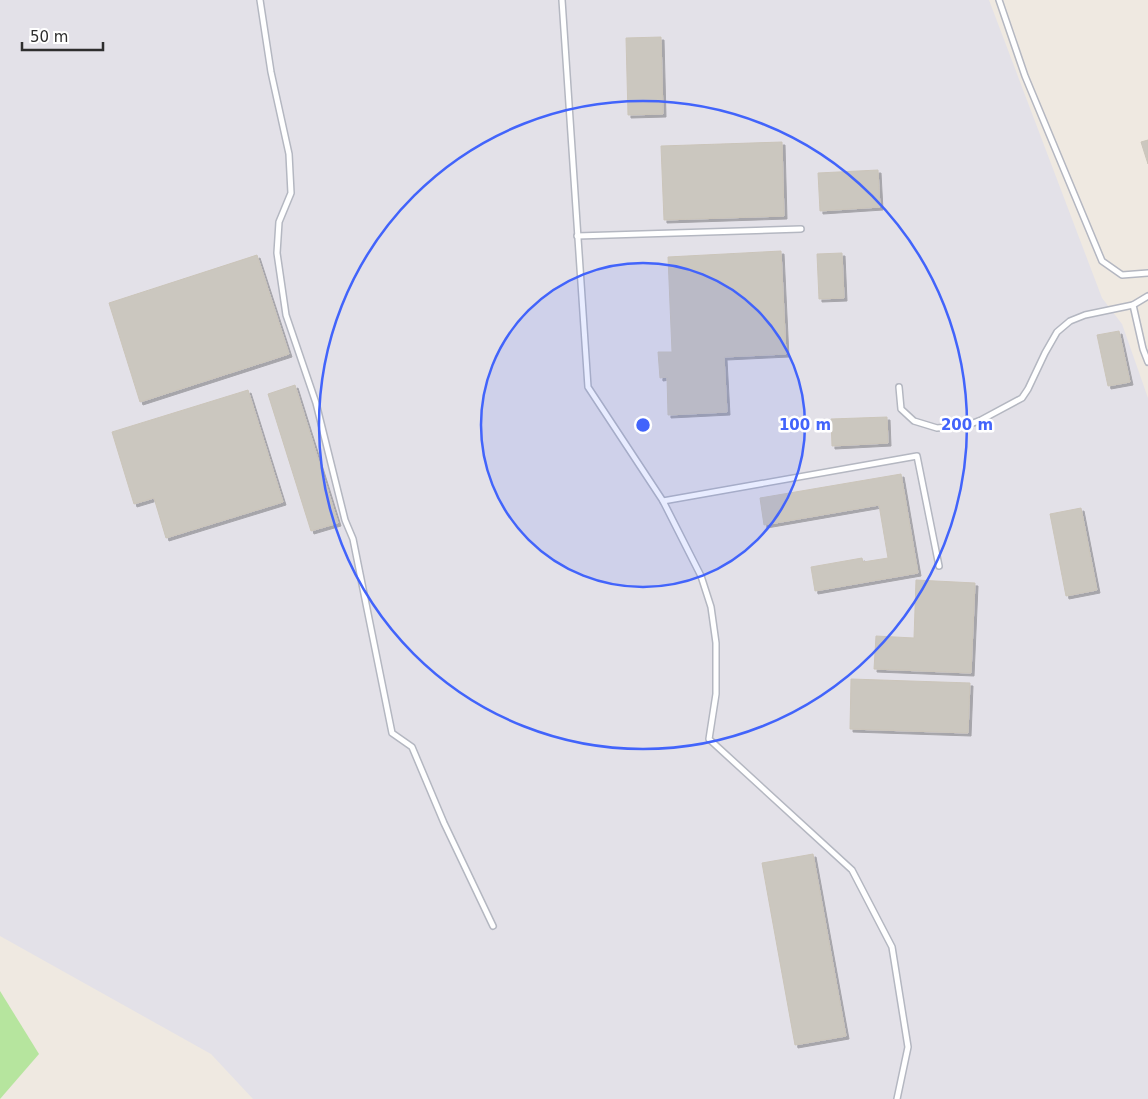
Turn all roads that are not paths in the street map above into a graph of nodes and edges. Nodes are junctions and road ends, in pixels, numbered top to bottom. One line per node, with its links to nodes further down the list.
1 (260, 0): 13 (lane)
2 (562, 0): 5 (lane)
3 (999, 0): 6 (lane)
4 (801, 229): 5 (lane)
5 (577, 236): 11 (lane)
6 (1148, 272)
7 (1148, 296): 8 (lane)
8 (1132, 305): 9 (lane); 10 (lane)
9 (1148, 362)
10 (899, 387)
11 (663, 501): 12 (lane); 14 (lane)
12 (939, 566)
13 (493, 926)
14 (897, 1099)

